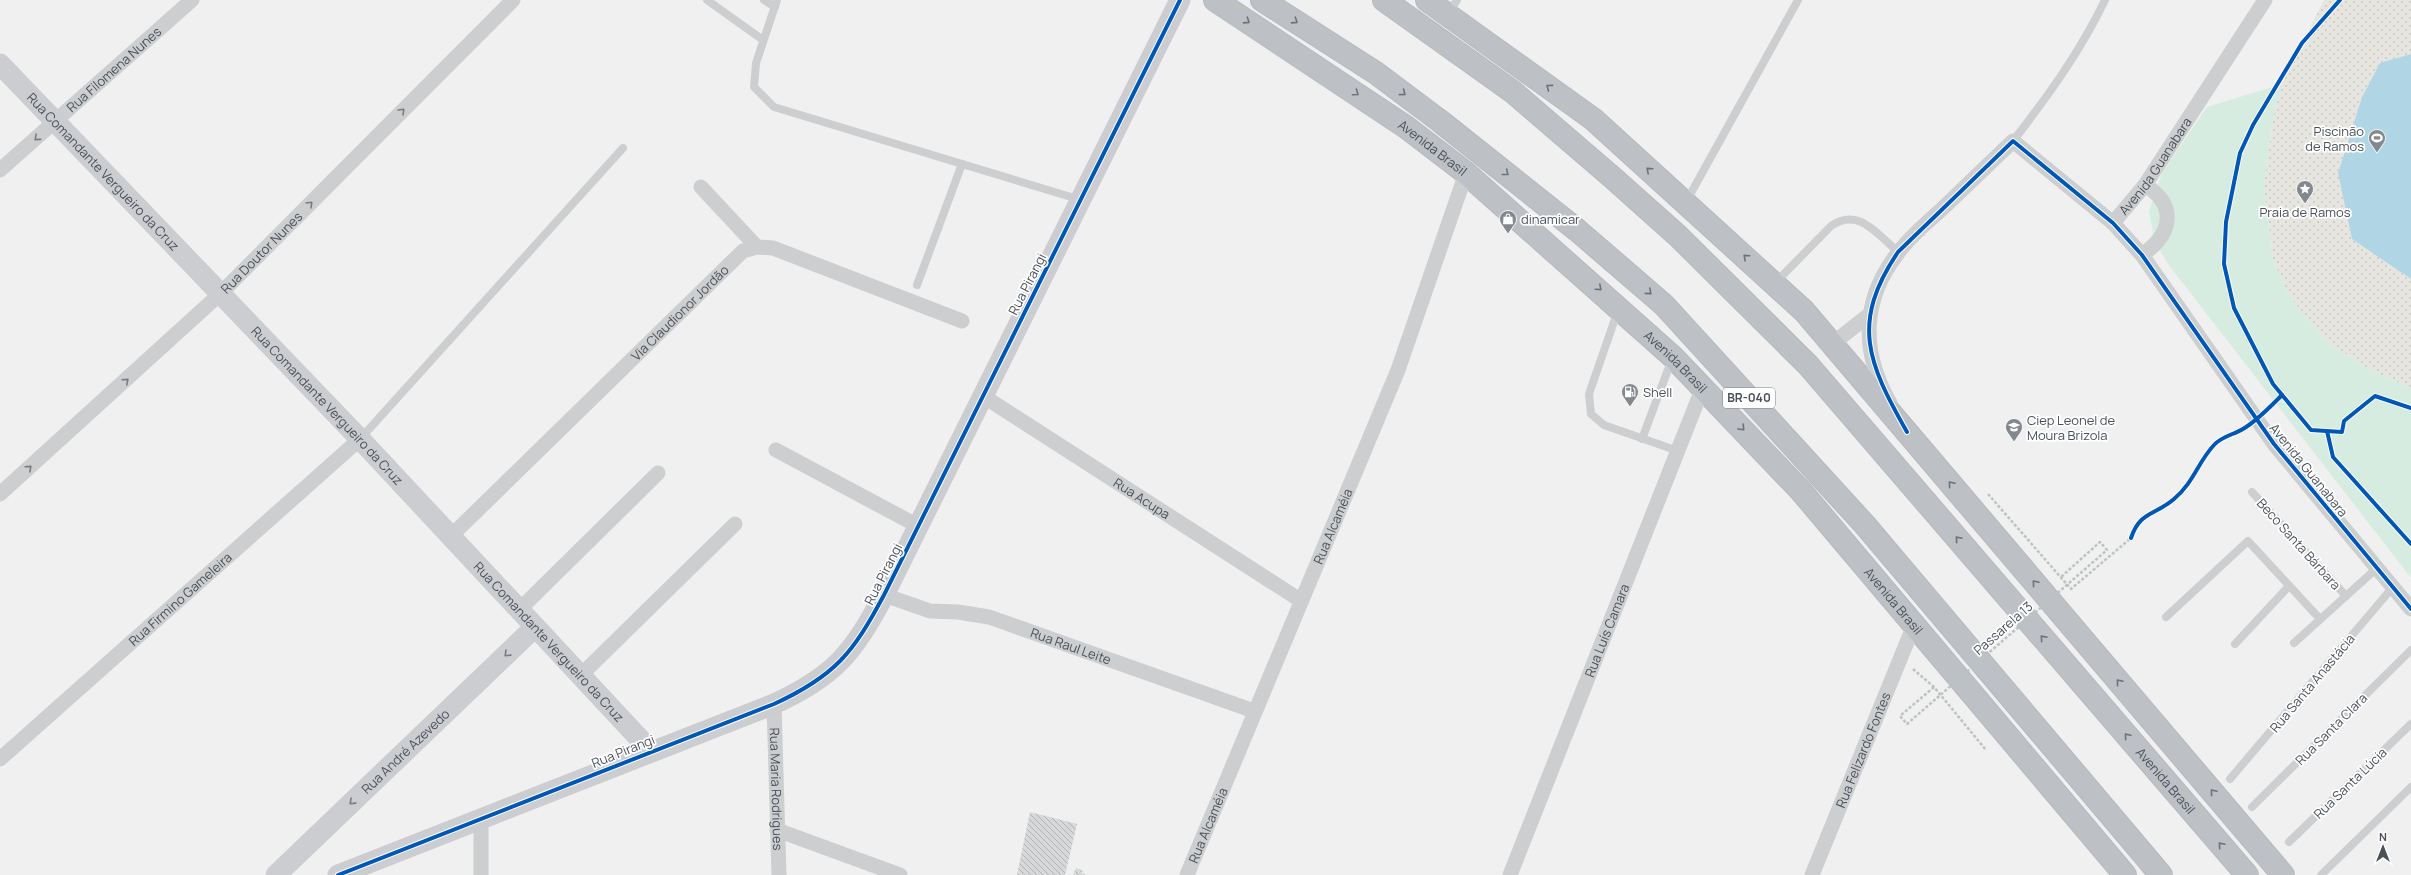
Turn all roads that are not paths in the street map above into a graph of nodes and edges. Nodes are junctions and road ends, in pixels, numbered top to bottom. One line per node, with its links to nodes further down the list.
1 (192, 0): 17 (street, Rua Filomena Nunes)
2 (513, 0): 33 (street, Rua Doutor Nunes, one-way to 2)
3 (707, 0): 15 (lane)
4 (764, 0): 13 (lane)
5 (1180, 0): 25 (street, Rua Pirangi)
6 (1215, 0): 22 (highway, Avenida Brasil, one-way to 22)
7 (1262, 0): 50 (highway, Avenida Brasil / BR-040, one-way to 50)
8 (1384, 0): 90 (highway, Avenida Brasil, one-way to 8)
9 (1427, 0): 14 (highway)
10 (1798, 0): 26 (lane)
11 (2105, 0): 18 (lane)
12 (2265, 0): 23 (street, Avenida Guanabara)
13 (776, 4): 15 (lane)
14 (1453, 7): 26 (highway, one-way to 14)
15 (763, 40): 20 (lane)
16 (0, 64): 17 (street, Rua Comandante Vergueiro da Cruz)
17 (56, 122): 21 (street, Rua Filomena Nunes, one-way to 21); 33 (street, Rua Comandante Vergueiro da Cruz)
18 (2013, 141): 27 (street); 29 (street)
19 (623, 148): 42 (lane)
20 (962, 164): 25 (lane); 32 (lane)
21 (0, 170)
22 (1466, 173): 34 (highway, Avenida Brasil, one-way to 34); 50 (highway); 58 (street, Rua Alcaméia)
23 (2145, 186): 27 (street, Avenida Guanabara); 30 (street)
24 (701, 187): 28 (street)
25 (1082, 200): 40 (street, Rua Pirangi)
26 (1685, 203): 31 (highway, one-way to 26)
27 (2113, 223): 30 (street, Avenida Guanabara)
28 (757, 247): 36 (street, Via Claudionor Jordão); 52 (street, Via Claudionor Jordão)
29 (1898, 252): 31 (lane); 35 (street)
30 (2142, 255): 53 (street, Avenida Guanabara)
31 (1775, 283): 37 (highway)
32 (917, 285)
33 (221, 293): 42 (street, Rua Comandante Vergueiro da Cruz); 48 (street, Rua Doutor Nunes, one-way to 33)
34 (1619, 307): 38 (highway, Avenida Brasil); 43 (lane)
35 (1869, 315): 37 (street); 41 (street)
36 (962, 321)
37 (1832, 344): 41 (highway)
38 (1673, 357): 39 (highway, Avenida Brasil); 43 (lane)
39 (1703, 387): 45 (street, Rua Luís Camara); 63 (highway, Avenida Brasil, one-way to 63)
40 (983, 396): 51 (street, Rua Pirangi); 58 (street, Rua Acupa)
41 (1907, 432): 91 (highway, one-way to 41)
42 (360, 439): 52 (street, Rua Comandante Vergueiro da Cruz); 73 (street, Rua Firmino Gameleira)
43 (1642, 439): 45 (lane)
44 (776, 450): 51 (street)
45 (1678, 452): 86 (street, Rua Luís Camara)
46 (658, 473): 60 (street)
47 (2252, 492): 57 (lane, Beco Santa Bárbara)
48 (0, 494)
49 (735, 524): 68 (street)
50 (1865, 524): 89 (highway, Avenida Brasil / BR-040)
51 (918, 526): 56 (street, Rua Pirangi)
52 (450, 537): 60 (street, Rua Comandante Vergueiro da Cruz)
53 (2377, 568): 55 (street, Avenida Guanabara); 57 (lane)
54 (2289, 586): 61 (lane); 62 (lane); 66 (lane)
55 (2393, 587): 59 (street, Avenida Guanabara); 74 (lane, Rua Santa Anastácia)
56 (884, 595): 69 (street, Rua Pirangi); 70 (street, Rua Raul Leite)
57 (2346, 596): 62 (lane)
58 (1300, 600): 70 (street, Rua Alcaméia)
59 (2411, 609)
60 (519, 610): 64 (street, Rua Comandante Vergueiro da Cruz)
61 (2166, 617)
62 (2320, 619): 65 (lane)
63 (1914, 625): 87 (street, Rua Felizardo Fontes); 88 (highway, Avenida Brasil)
64 (535, 627): 68 (street, Rua Comandante Vergueiro da Cruz); 80 (street, Rua André Azevedo, one-way to 80)
65 (2294, 643)
66 (2235, 644)
67 (2411, 650): 76 (lane, Rua Santa Clara)
68 (580, 676): 72 (street, Rua Comandante Vergueiro da Cruz)
69 (774, 704): 72 (street, Rua Pirangi); 78 (street, Rua Maria Rodrigues)
70 (1254, 711): 85 (street, Rua Alcaméia)
71 (2411, 724): 79 (lane, Rua Santa Lúcia)
72 (651, 751): 77 (street, Rua Pirangi)
73 (0, 758)
74 (2230, 779)
75 (2411, 787): 92 (lane)
76 (2252, 807)
77 (482, 818): 81 (street, Rua Pirangi); 82 (street)
78 (777, 830): 83 (street, Rua Maria Rodrigues); 84 (street)
79 (2289, 842)
80 (276, 875)
81 (338, 875)
82 (481, 875)
83 (779, 875)
84 (900, 875)
85 (1187, 875)
86 (1510, 875)
87 (1812, 875)
88 (2125, 875)
89 (2161, 875)
90 (2247, 875)
91 (2283, 875)
92 (2321, 875)

